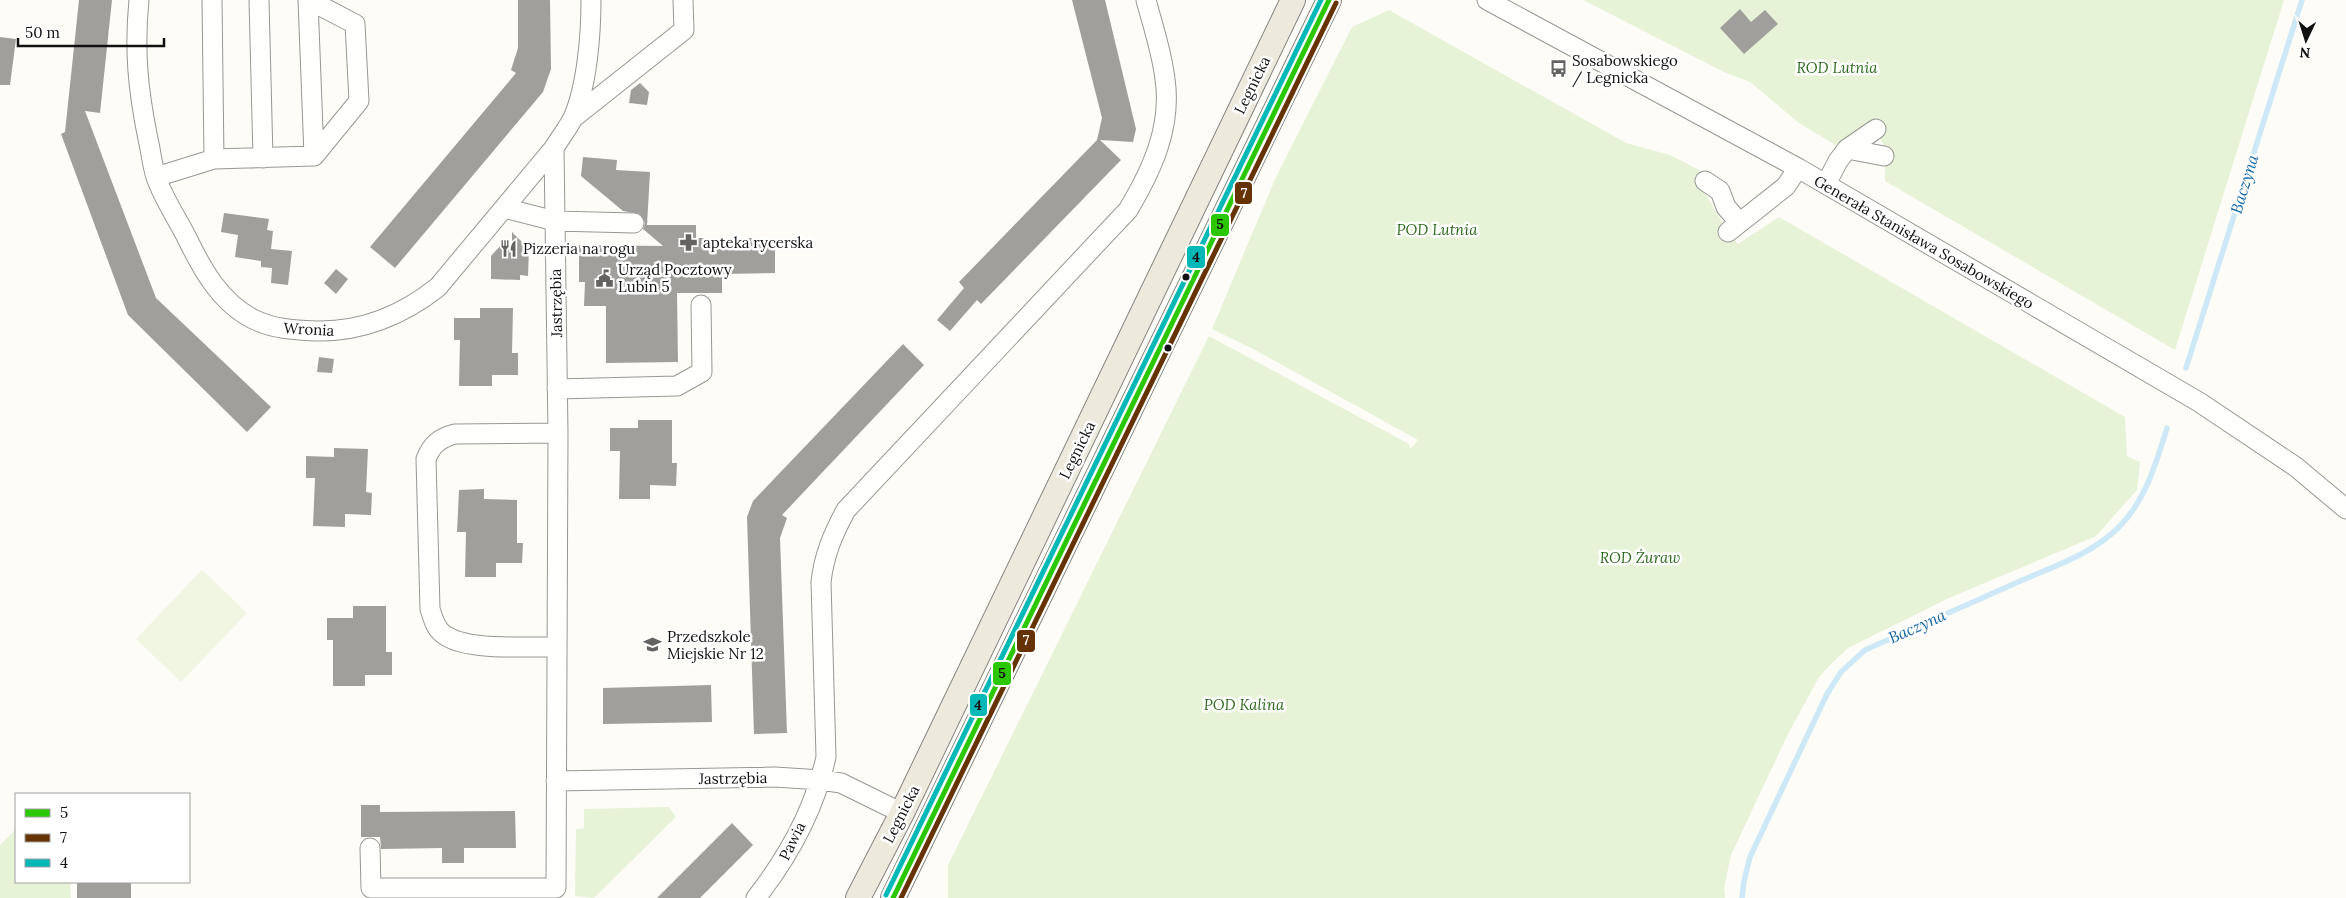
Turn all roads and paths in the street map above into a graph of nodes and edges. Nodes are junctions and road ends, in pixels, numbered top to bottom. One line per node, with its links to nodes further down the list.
1 (139, 0): 20 (street, Wronia)
2 (212, 0): 18 (street)
3 (259, 0): 17 (street)
4 (308, 0): 15 (street); 15 (street)
5 (591, 0): 11 (street)
6 (683, 0): 11 (street)
7 (1146, 0): 31 (street)
8 (1293, 0): 33 (main road, Legnicka)
9 (1329, 0): 37 (main road, Legnicka)
10 (1487, 0): 19 (street, Generała Stanisława Sosabowskiego)
11 (573, 118): 13 (street)
12 (1876, 128): 14 (street)
13 (554, 148): 23 (street, Wronia); 24 (street, Jastrzębia)
14 (1847, 149): 16 (street); 22 (street)
15 (314, 156): 17 (street)
16 (1884, 156)
17 (263, 158): 18 (street)
18 (214, 159): 20 (street)
19 (1798, 168): 21 (street); 22 (street, Generała Stanisława Sosabowskiego)
20 (156, 177): 23 (street, Wronia)
21 (1705, 182)
22 (1826, 184): 29 (street, Generała Stanisława Sosabowskiego)
23 (504, 208): 24 (street)
24 (555, 221): 25 (street); 27 (street, Jastrzębia)
25 (634, 222)
26 (701, 305): 27 (street)
27 (558, 389): 28 (street, Jastrzębia)
28 (558, 433): 30 (street, Jastrzębia); 30 (street)
29 (2346, 509)
30 (556, 646): 32 (street, Jastrzębia)
31 (821, 780): 32 (street, Jastrzębia); 33 (street, Jastrzębia); 35 (street, Pawia)
32 (556, 781): 34 (street, Jastrzębia)
33 (902, 813): 36 (main road, Legnicka)
34 (370, 848)
35 (756, 898)
36 (858, 898)
37 (893, 898)

